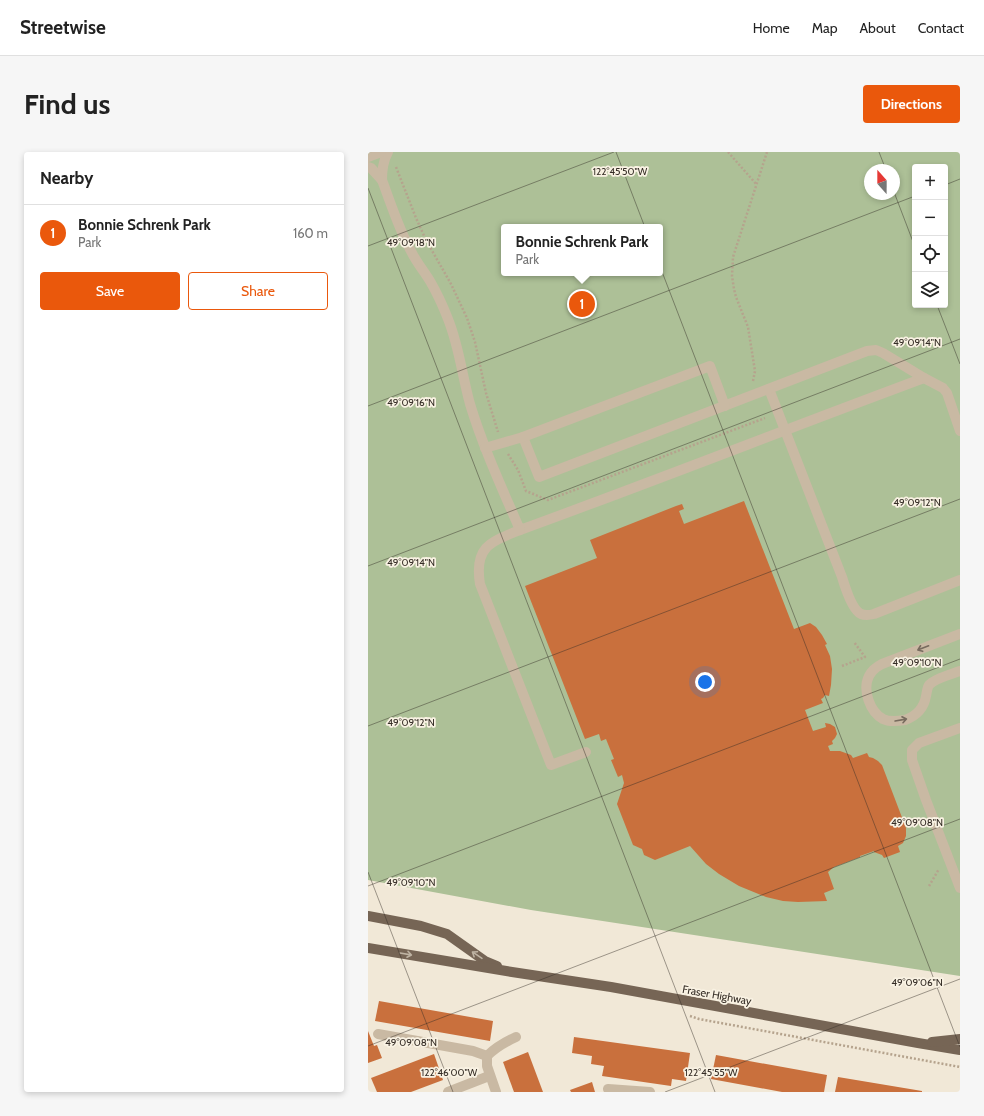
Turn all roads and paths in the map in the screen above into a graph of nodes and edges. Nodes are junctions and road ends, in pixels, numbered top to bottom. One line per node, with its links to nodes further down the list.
1 (382, 152): 5 (lane)
2 (388, 152): 7 (lane)
3 (728, 152): 8 (path)
4 (767, 152): 8 (path)
5 (368, 157)
6 (368, 167): 7 (lane)
7 (382, 180): 17 (lane)
8 (756, 185): 10 (path)
9 (924, 378): 11 (lane); 14 (lane); 15 (lane)
10 (752, 384)
11 (769, 389): 12 (lane); 14 (lane)
12 (725, 406): 16 (lane); 16 (lane)
13 (765, 418): 18 (path)
14 (785, 430): 19 (lane); 20 (lane)
15 (960, 432)
16 (523, 437): 17 (lane)
17 (485, 448): 19 (lane)
18 (506, 450)
19 (520, 530): 26 (lane)
20 (960, 580)
21 (960, 634): 24 (lane, one-way to 24)
22 (854, 642): 23 (path)
23 (842, 666)
24 (960, 671)
25 (960, 728): 29 (lane)
26 (586, 752)
27 (939, 868): 28 (path)
28 (929, 886)
29 (960, 888)
30 (368, 916): 32 (main road, Fraser Highway, one-way to 30)
31 (368, 948): 32 (main road, Fraser Highway, one-way to 32)
32 (512, 972): 37 (main road, Fraser Highway)
33 (699, 1019): 40 (path)
34 (378, 1034): 39 (lane)
35 (516, 1037): 39 (lane)
36 (960, 1039): 37 (main road, Fraser Highway)
37 (918, 1043): 38 (main road, Fraser Highway)
38 (960, 1050)
39 (487, 1056): 41 (lane)
40 (960, 1067)
41 (489, 1076): 42 (lane); 43 (lane)
42 (448, 1092)
43 (496, 1092)
44 (610, 1092): 45 (lane)
45 (650, 1092)

